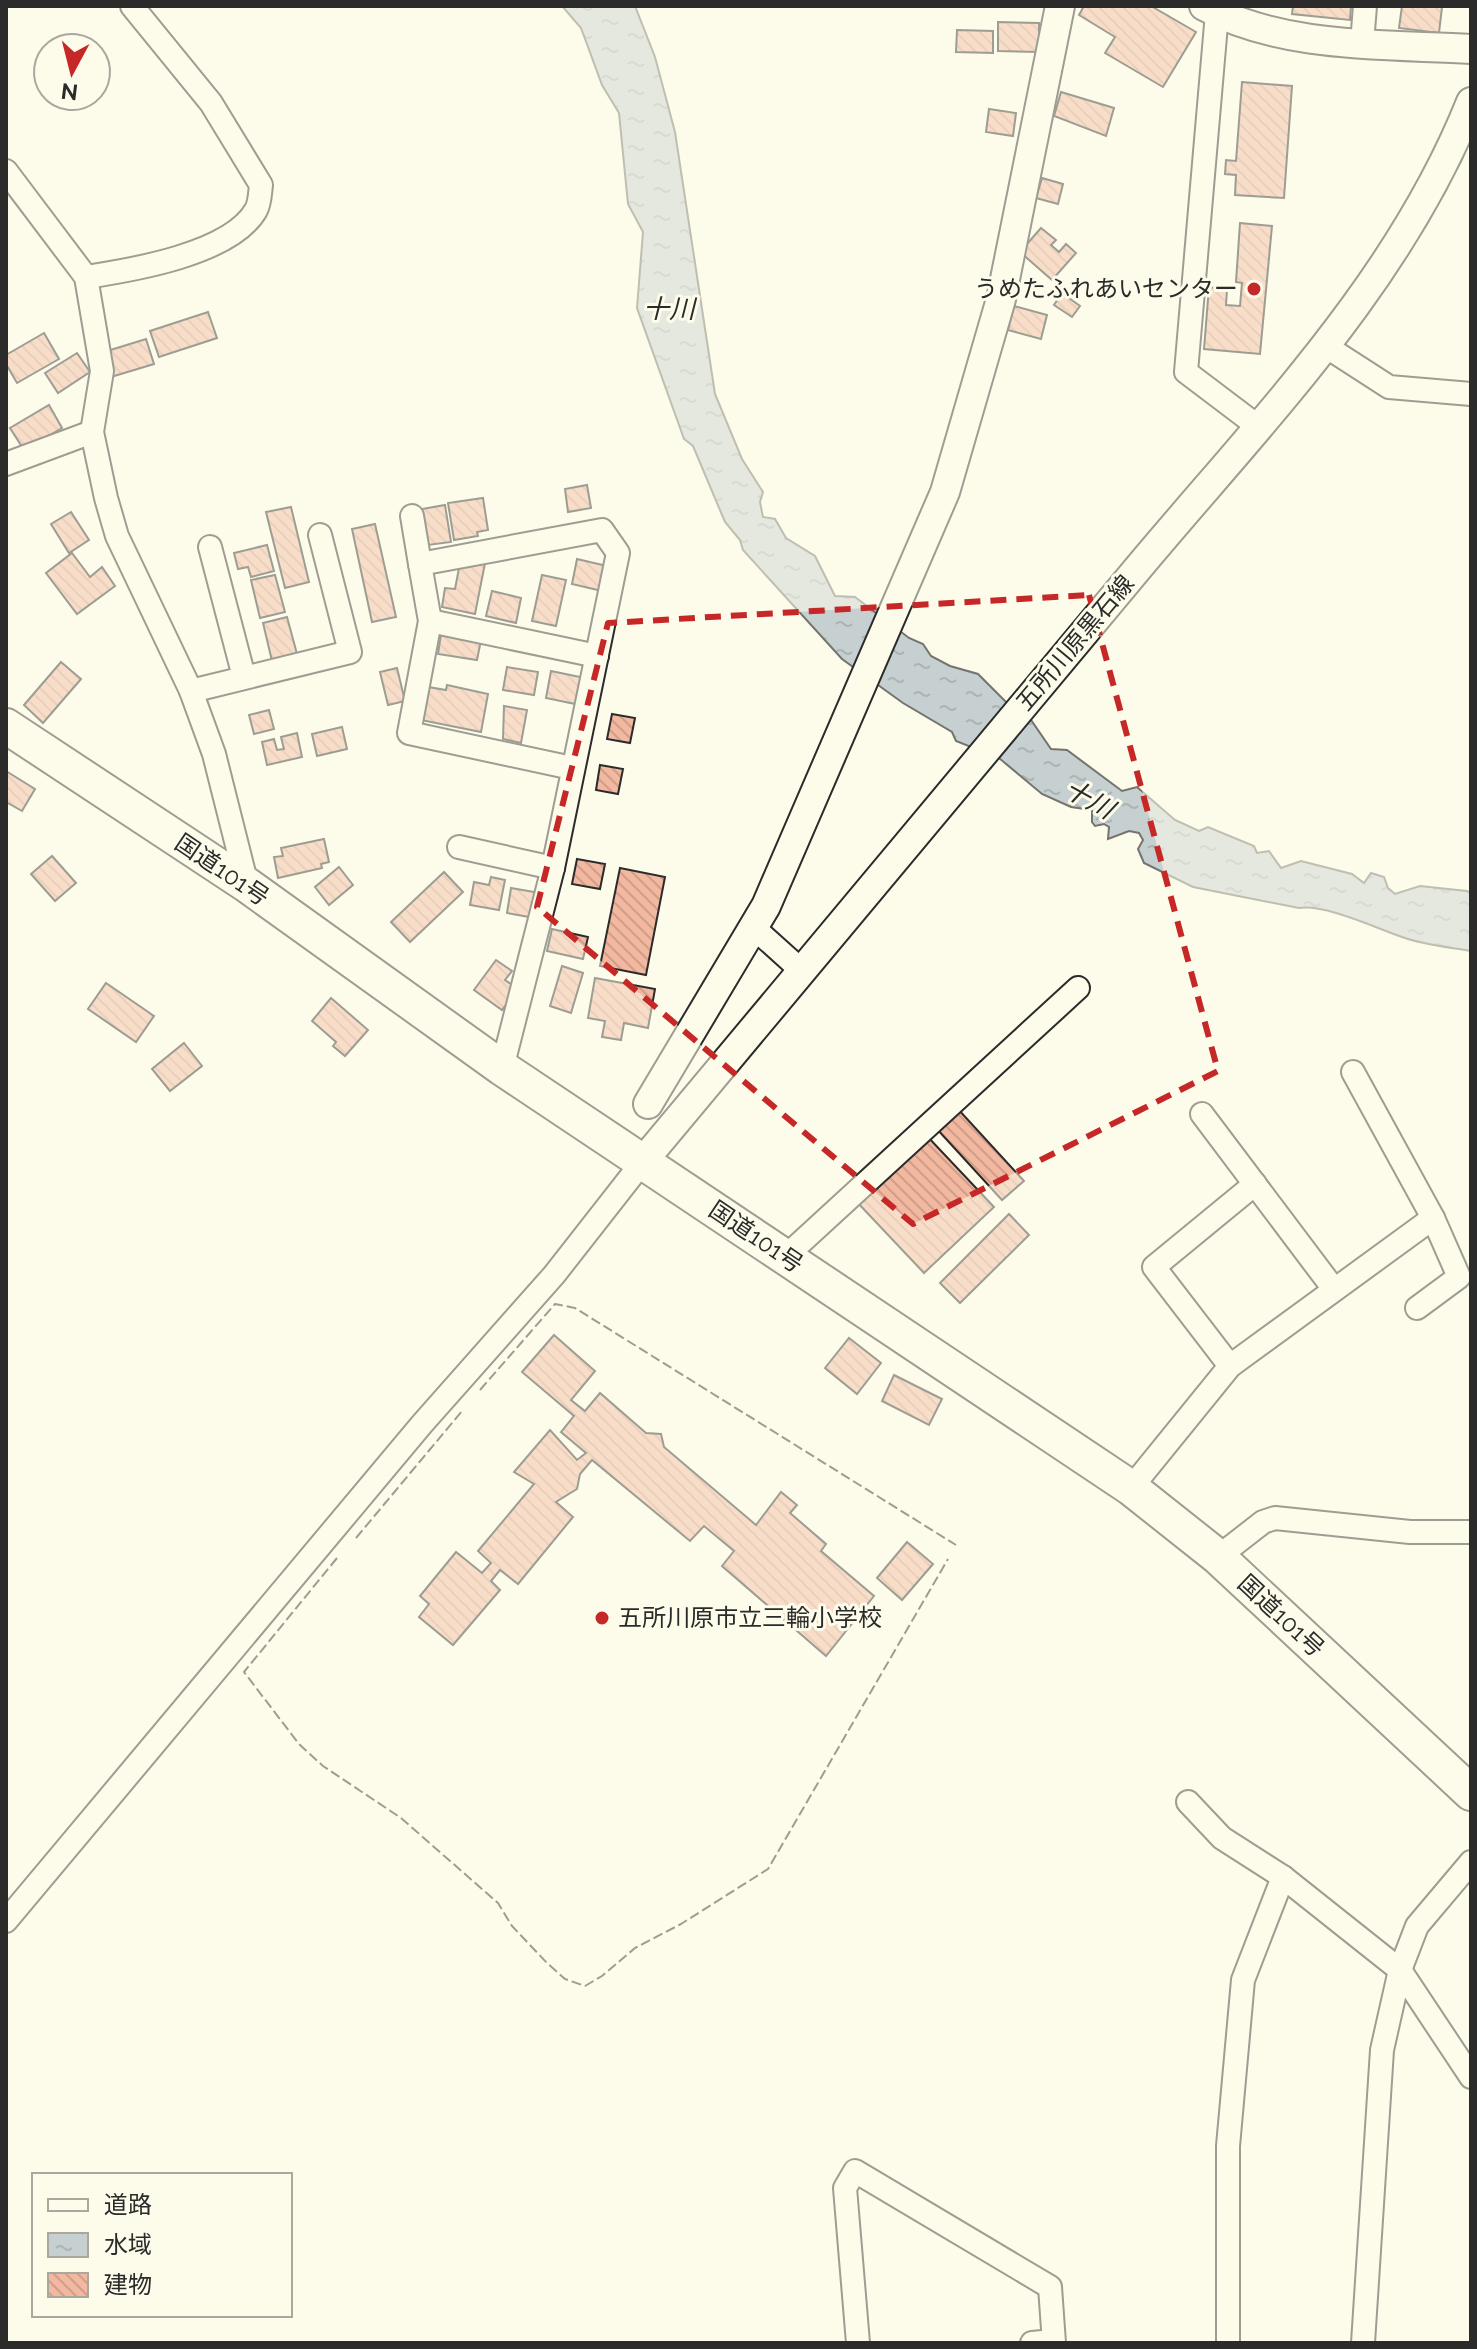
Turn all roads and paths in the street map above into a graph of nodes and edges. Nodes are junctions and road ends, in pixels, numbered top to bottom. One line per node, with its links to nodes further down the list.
1 (132, 6): 9 (street)
2 (1060, 6): 28 (main road)
3 (1365, 6): 5 (street)
4 (1211, 10): 5 (main road); 12 (street)
5 (1362, 43): 6 (main road)
6 (1471, 49)
7 (1471, 102): 10 (main road, 五所川原黒石線)
8 (6, 171): 9 (street)
9 (86, 277): 13 (street)
10 (1327, 347): 11 (street); 12 (main road, 五所川原黒石線)
11 (1471, 394)
12 (1260, 428): 29 (main road, 五所川原黒石線)
13 (92, 432): 14 (street); 22 (street)
14 (6, 464)
15 (412, 516): 18 (street)
16 (320, 535): 21 (street)
17 (210, 547): 21 (street)
18 (420, 564): 19 (street); 20 (street)
19 (430, 621): 20 (street); 24 (street)
20 (597, 656): 24 (street)
21 (244, 677): 22 (street)
22 (191, 691): 27 (street)
23 (6, 726): 27 (highway, 国道101号)
24 (572, 768): 26 (street)
25 (459, 847): 26 (street)
26 (553, 868): 31 (street)
27 (247, 885): 31 (highway, 国道101号)
28 (753, 927): 29 (street); 33 (main road)
29 (802, 971): 35 (main road, 五所川原黒石線)
30 (1078, 988): 38 (street)
31 (502, 1068): 35 (highway, 国道101号)
32 (1353, 1072): 37 (street)
33 (648, 1104)
34 (1202, 1114): 36 (street)
35 (644, 1160): 38 (highway, 国道101号); 49 (street)
36 (1255, 1184): 39 (street); 41 (street)
37 (1433, 1218): 39 (street); 40 (street)
38 (785, 1257): 42 (highway, 国道101号)
39 (1333, 1288): 41 (street)
40 (1417, 1308)
41 (1230, 1366): 42 (street)
42 (1131, 1488): 44 (highway, 国道101号)
43 (1471, 1532): 44 (street)
44 (1218, 1557): 45 (highway, 国道101号)
45 (1471, 1793)
46 (1188, 1802): 48 (street)
47 (1471, 1862): 50 (street)
48 (1283, 1877): 50 (street); 54 (street)
49 (6, 1921)
50 (1400, 1970): 51 (street); 55 (street)
51 (1471, 2077)
52 (1046, 2342): 53 (street)
53 (858, 2343)
54 (1228, 2343)
55 (1363, 2343)

